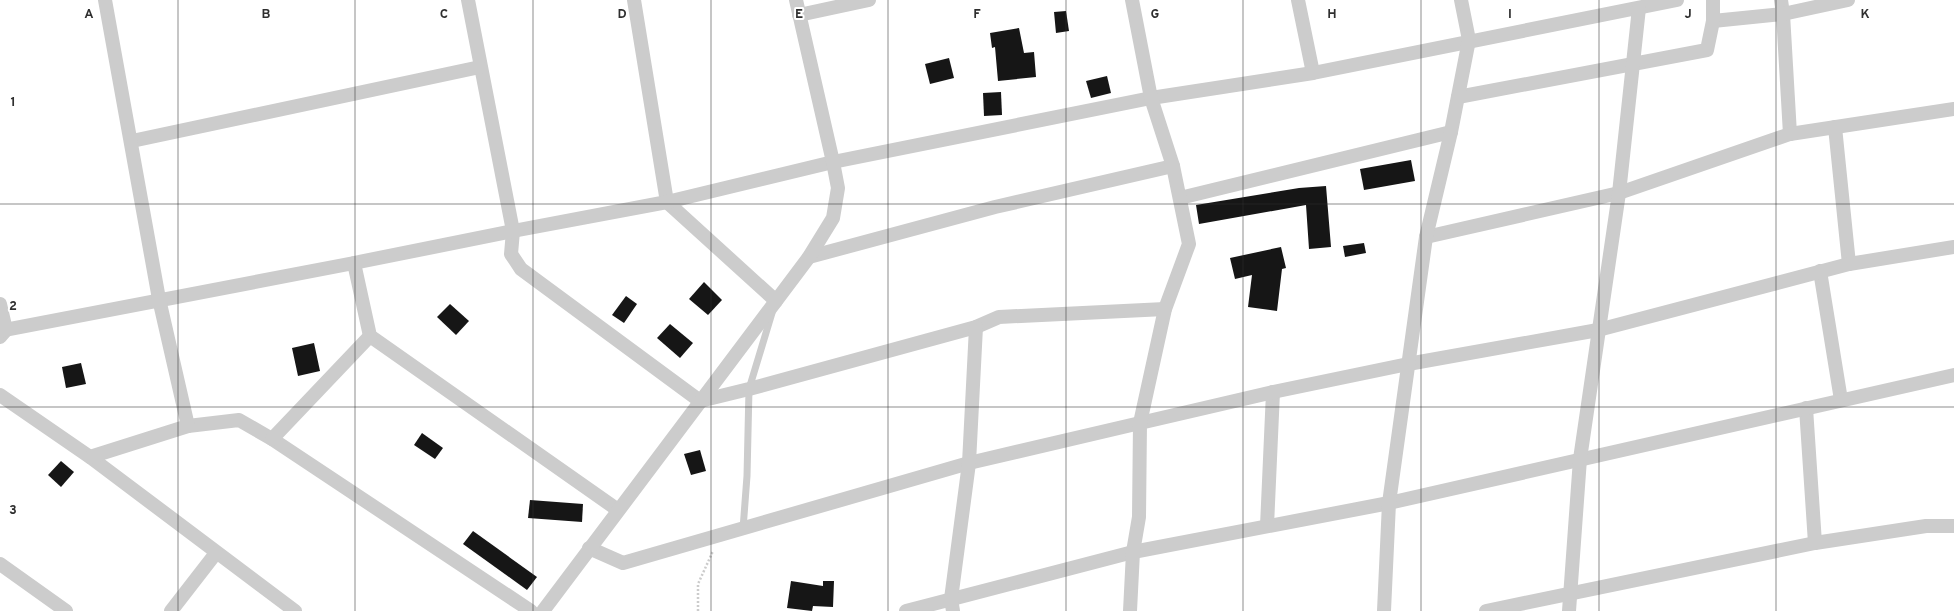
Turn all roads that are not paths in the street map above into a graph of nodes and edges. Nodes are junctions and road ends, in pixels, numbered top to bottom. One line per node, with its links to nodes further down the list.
1 (105, 0): 26 (street)
2 (468, 0): 18 (street)
3 (634, 0): 31 (street)
4 (796, 0): 14 (street)
5 (869, 0): 14 (street)
6 (1132, 0): 21 (street)
7 (1298, 0): 19 (street)
8 (1461, 0): 16 (street)
9 (1677, 0): 13 (street)
10 (1714, 0): 15 (street)
11 (1848, 0): 12 (street)
12 (1782, 7): 15 (street); 25 (street)
13 (1639, 8): 16 (street); 17 (street)
14 (799, 15): 27 (street)
15 (1713, 21): 17 (street)
16 (1469, 40): 19 (street); 20 (street)
17 (1632, 64): 20 (street); 29 (street)
18 (480, 67): 26 (street); 32 (street)
19 (1313, 72): 21 (street)
20 (1458, 97): 24 (street)
21 (1151, 98): 27 (street); 28 (street)
22 (1954, 109): 23 (street)
23 (1835, 127): 25 (street); 37 (street)
24 (1451, 132): 30 (street); 33 (street)
25 (1790, 134): 29 (street)
26 (132, 141): 39 (street)
27 (833, 162): 31 (street); 35 (street)
28 (1173, 166): 30 (street); 35 (street)
29 (1619, 193): 33 (street); 44 (street)
30 (1180, 198): 42 (street)
31 (667, 202): 32 (street); 40 (street)
32 (513, 231): 36 (street); 53 (street)
33 (1426, 237): 47 (street)
34 (1954, 247): 37 (street)
35 (809, 257): 40 (street)
36 (354, 263): 39 (street); 46 (street)
37 (1849, 264): 38 (street)
38 (1820, 272): 44 (street); 52 (street)
39 (159, 299): 45 (street); 56 (street)
40 (776, 301): 49 (lane); 53 (street)
41 (0, 304): 45 (street)
42 (1165, 309): 43 (street); 55 (street)
43 (976, 327): 49 (street); 60 (street)
44 (1598, 330): 47 (street); 59 (street)
45 (2, 333)
46 (370, 336): 57 (street); 62 (street)
47 (1408, 364): 50 (street); 61 (street)
48 (1954, 375): 52 (street)
49 (749, 389): 53 (street); 65 (lane)
50 (1273, 392): 55 (street); 63 (street)
51 (0, 395): 58 (street)
52 (1841, 400): 54 (street)
53 (700, 401): 62 (street)
54 (1806, 408): 59 (street); 66 (street)
55 (1140, 423): 60 (street); 68 (street)
56 (188, 426): 57 (street); 58 (street)
57 (272, 439): 76 (street)
58 (90, 457): 69 (street)
59 (1580, 459): 61 (street); 71 (street)
60 (969, 463): 65 (street); 72 (street)
61 (1389, 503): 63 (street); 80 (street)
62 (618, 510): 67 (street)
63 (1267, 526): 68 (street)
64 (1954, 526): 66 (street)
65 (743, 529): 67 (street)
66 (1816, 543): 71 (street)
67 (589, 548): 77 (street)
68 (1133, 552): 72 (street); 79 (street)
69 (216, 553): 74 (street); 75 (street)
70 (0, 564): 73 (street)
71 (1571, 593): 81 (street); 82 (street)
72 (952, 605): 78 (street)
73 (66, 611)
74 (171, 611)
75 (295, 611)
76 (531, 611)
77 (543, 611)
78 (906, 611)
79 (1130, 611)
80 (1384, 611)
81 (1486, 611)
82 (1568, 611)

